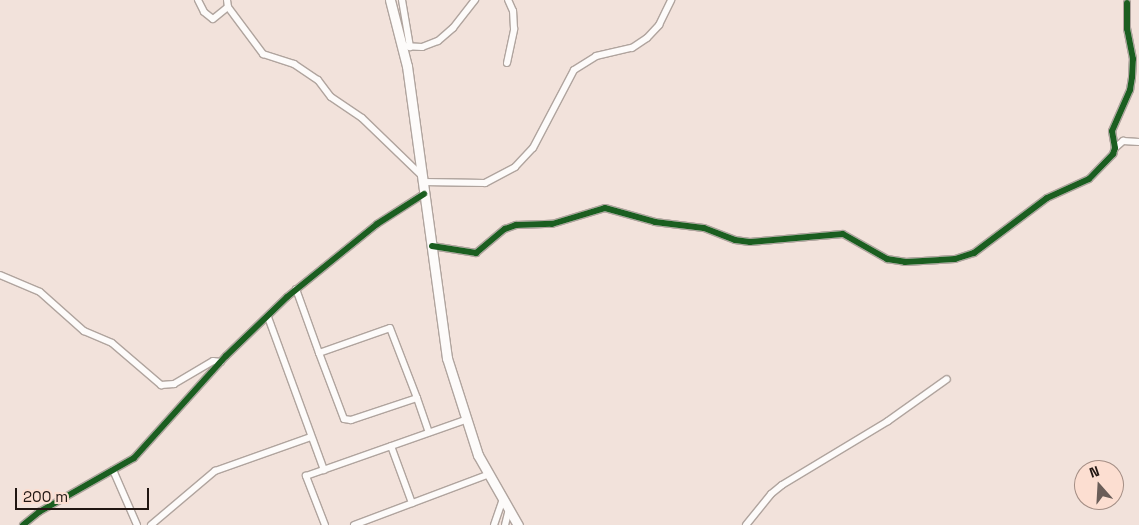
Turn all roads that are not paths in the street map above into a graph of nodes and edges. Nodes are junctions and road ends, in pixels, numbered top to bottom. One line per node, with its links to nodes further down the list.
1 (198, 0): 8 (street)
2 (390, 0): 9 (highway)
3 (402, 0): 9 (street)
4 (475, 0): 9 (street)
5 (508, 0): 10 (street)
6 (671, 0): 13 (street)
7 (1127, 3): 12 (street)
8 (228, 4): 13 (street)
9 (407, 46): 13 (highway)
10 (507, 63)
11 (1139, 142): 12 (street)
12 (1115, 148): 15 (street)
13 (423, 179): 14 (highway)
14 (424, 194): 15 (highway); 17 (street)
15 (432, 246): 23 (highway)
16 (0, 275): 20 (street)
17 (296, 289): 18 (street); 19 (street)
18 (268, 316): 20 (street); 25 (street)
19 (319, 353): 22 (street); 22 (street)
20 (221, 362): 27 (street)
21 (947, 379): 41 (street)
22 (417, 398): 24 (street)
23 (465, 420): 24 (street); 29 (highway)
24 (429, 432): 26 (street)
25 (312, 437): 28 (street); 35 (street)
26 (391, 446): 28 (street); 31 (street)
27 (113, 470): 33 (street); 34 (street)
28 (324, 470): 36 (street)
29 (488, 475): 30 (highway); 31 (street)
30 (503, 499): 32 (highway); 38 (street)
31 (412, 503): 37 (street)
32 (508, 508): 39 (street); 40 (highway)
33 (23, 525)
34 (138, 525)
35 (151, 525)
36 (325, 525)
37 (354, 525)
38 (494, 525)
39 (505, 525)
40 (518, 525)
41 (746, 525)

